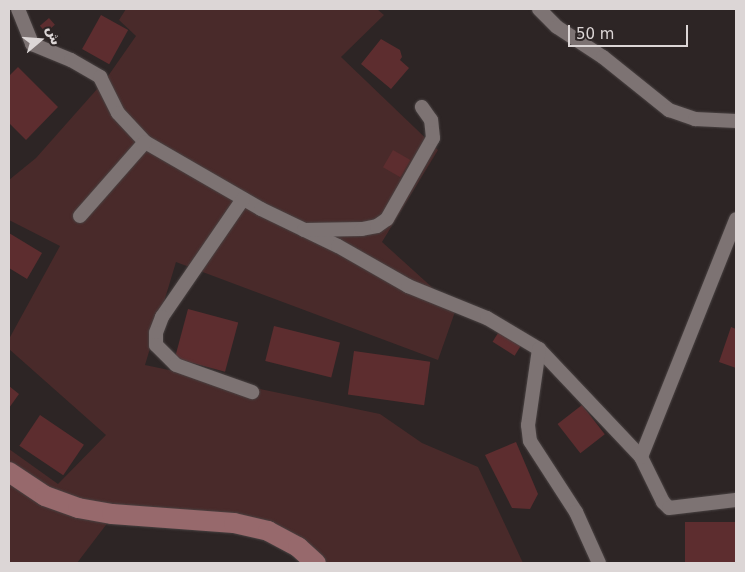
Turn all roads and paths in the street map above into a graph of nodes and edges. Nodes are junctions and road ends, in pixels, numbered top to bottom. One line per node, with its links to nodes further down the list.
1 (18, 9): 5 (street)
2 (539, 9): 4 (street)
3 (422, 107): 9 (street)
4 (736, 122)
5 (145, 142): 6 (street); 7 (street)
6 (243, 199): 9 (street); 11 (street)
7 (80, 216)
8 (736, 218): 12 (street)
9 (303, 230): 10 (street)
10 (539, 349): 12 (street); 16 (street)
11 (252, 392)
12 (641, 457): 14 (street)
13 (9, 472): 15 (main road)
14 (736, 500)
15 (316, 563)
16 (599, 563)

